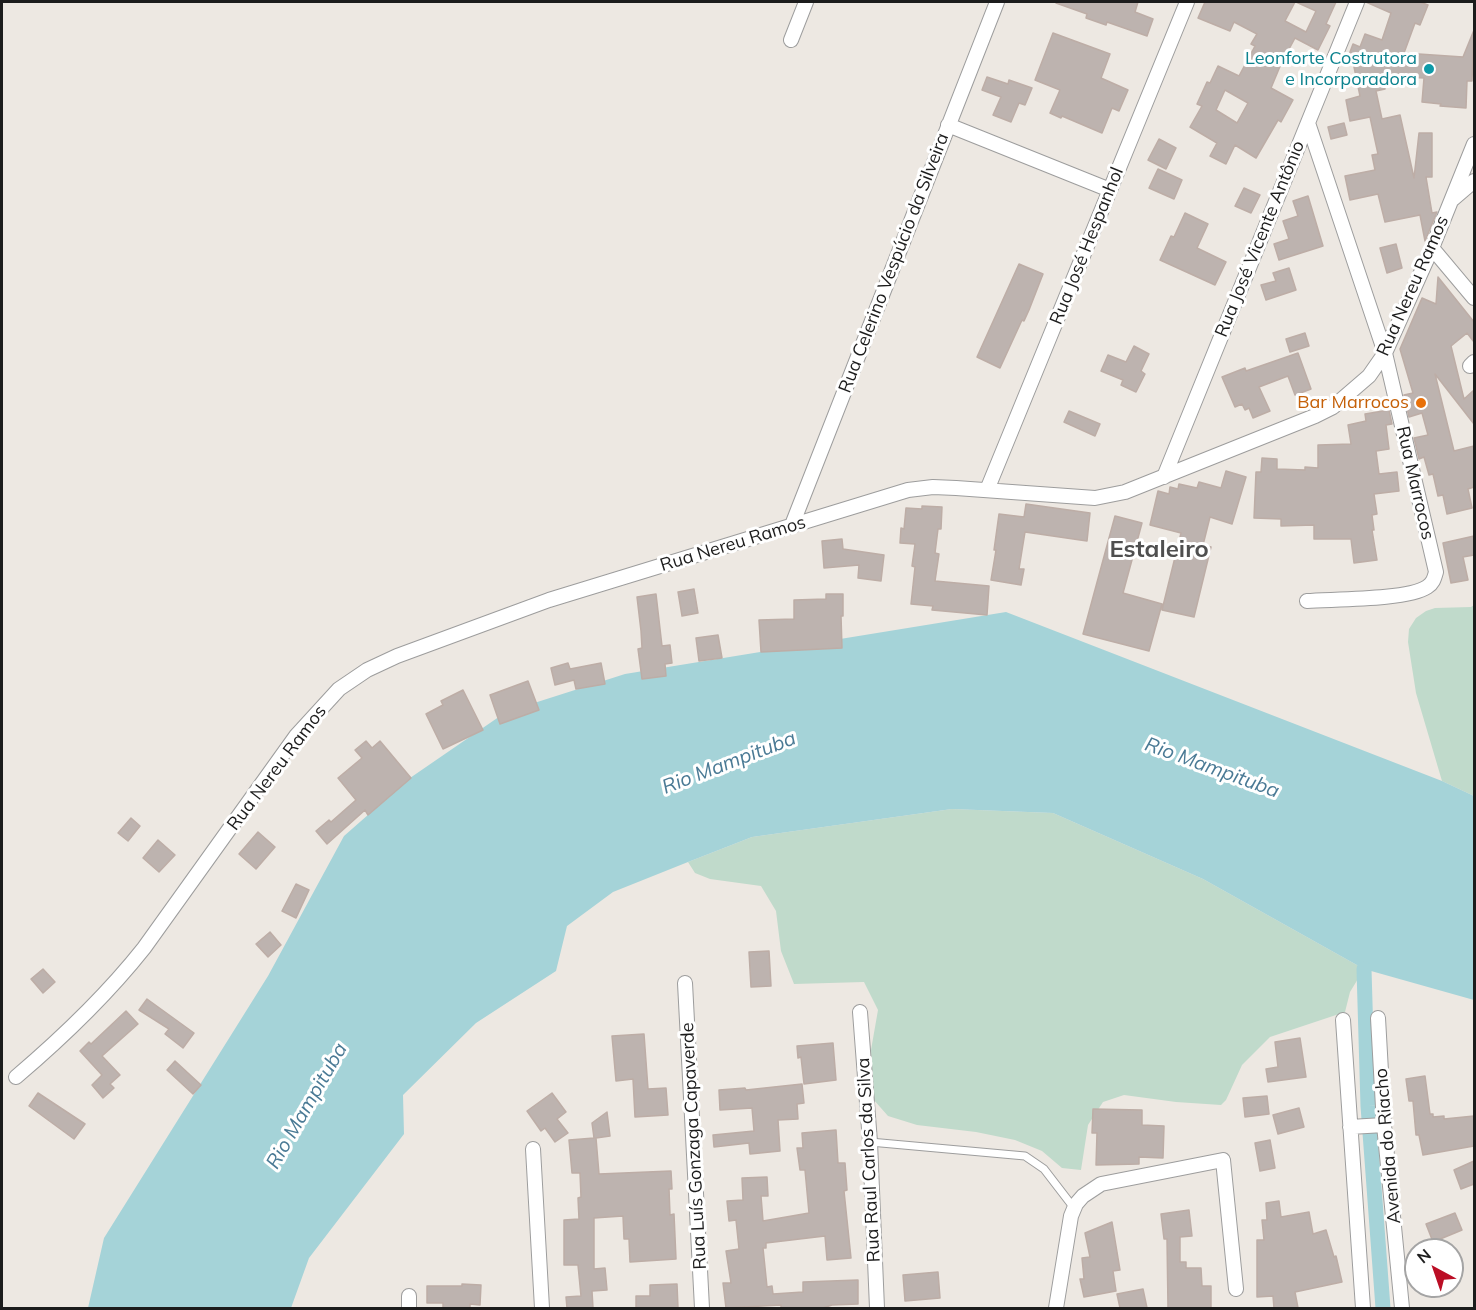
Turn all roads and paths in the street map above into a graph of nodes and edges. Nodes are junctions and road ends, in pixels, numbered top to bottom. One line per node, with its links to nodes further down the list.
1 (806, 2): 5 (street)
2 (997, 2): 7 (street, Rua Celerino Vespúcio da Silveira)
3 (1187, 2): 10 (street, Rua José Hespanhol)
4 (1357, 2): 6 (street, Rua José Vicente Antônio)
5 (791, 40)
6 (1308, 123): 14 (street, Rua Marrocos); 15 (street, Rua José Vicente Antônio)
7 (948, 125): 10 (street); 17 (street, Rua Celerino Vespúcio da Silveira)
8 (1474, 144): 11 (street, Rua Nereu Ramos)
9 (1474, 181): 11 (street)
10 (1110, 190): 16 (street, Rua José Hespanhol)
11 (1452, 200): 12 (street, Rua Nereu Ramos)
12 (1432, 248): 13 (street); 14 (street, Rua Nereu Ramos)
13 (1474, 298)
14 (1385, 353): 15 (street, Rua Nereu Ramos); 18 (street, Rua Marrocos)
15 (1164, 477): 16 (street, Rua Nereu Ramos)
16 (987, 490): 17 (street, Rua Nereu Ramos)
17 (792, 525): 23 (street, Rua Nereu Ramos)
18 (1307, 601)
19 (685, 983): 31 (street, Rua Luís Gonzaga Capaverde)
20 (860, 1012): 26 (street, Rua Raul Carlos da Silva)
21 (1378, 1018): 24 (street, Avenida do Riacho)
22 (1343, 1020): 25 (street, Avenida do Riacho)
23 (16, 1077)
24 (1384, 1125): 25 (street); 35 (street, Avenida do Riacho)
25 (1350, 1126): 34 (street, Avenida do Riacho)
26 (870, 1142): 28 (lane); 32 (street, Rua Raul Carlos da Silva)
27 (533, 1149): 30 (street)
28 (1074, 1208): 29 (street); 33 (street)
29 (1236, 1289)
30 (542, 1308)
31 (702, 1308)
32 (877, 1308)
33 (1056, 1308)
34 (1363, 1308)
35 (1402, 1308)

